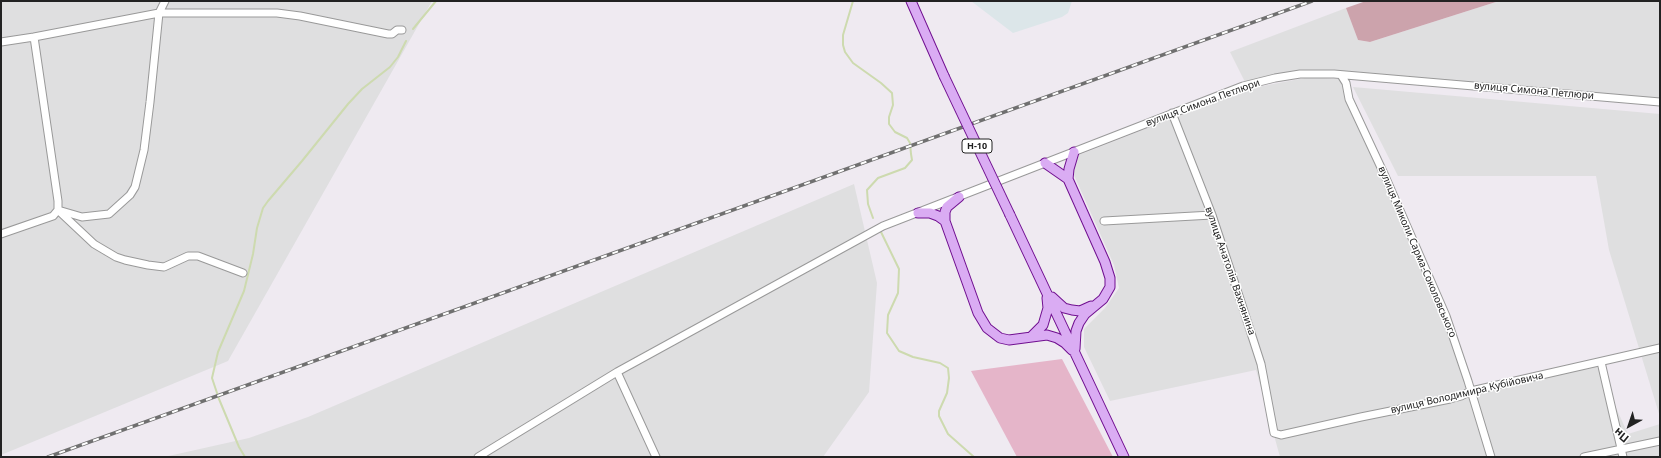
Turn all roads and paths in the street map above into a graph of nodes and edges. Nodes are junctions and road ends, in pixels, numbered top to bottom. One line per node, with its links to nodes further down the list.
1 (165, 1): 3 (street)
2 (911, 1): 21 (main road, Н-10, bridge)
3 (159, 13): 4 (street); 5 (street); 14 (street)
4 (402, 30)
5 (34, 38): 6 (street); 14 (street)
6 (1, 42)
7 (1341, 74): 8 (street, вулиця Симона Петлюри); 9 (street, вулиця Симона Петлюри); 28 (street, вулиця Миколи Сарма-Соколовського)
8 (1660, 102)
9 (1172, 113): 10 (street, вулиця Симона Петлюри); 16 (street, вулиця Анатолія Вахнянина)
10 (1074, 152): 11 (street, вулиця Симона Петлюри); 12 (main road)
11 (1045, 163): 12 (main road); 13 (street, вулиця Симона Петлюри)
12 (1068, 179): 22 (main road)
13 (959, 197): 15 (street, вулиця Симона Петлюри); 17 (main road)
14 (58, 210): 19 (street); 20 (street)
15 (918, 213): 17 (main road); 27 (street, вулиця Симона Петлюри)
16 (1212, 215): 18 (street); 29 (street, вулиця Анатолія Вахнянина)
17 (945, 221): 23 (main road)
18 (1104, 221)
19 (1, 234)
20 (243, 273)
21 (1047, 292): 22 (main road); 23 (main road); 25 (main road, Н-10)
22 (1102, 299): 25 (main road)
23 (1030, 338): 25 (main road)
24 (1660, 348): 26 (street, вулиця Володимира Кубійовича)
25 (1076, 354): 34 (main road, Н-10)
26 (1601, 362): 28 (street, вулиця Володимира Кубійовича); 31 (street)
27 (617, 372): 32 (street, вулиця Симона Петлюри); 33 (street)
28 (1471, 391): 29 (street, вулиця Володимира Кубійовича); 35 (street, вулиця Миколи Сарма-Соколовського)
29 (1274, 434)
30 (1660, 441): 31 (street)
31 (1620, 449): 36 (street); 37 (street)
32 (478, 457)
33 (656, 457)
34 (1124, 457)
35 (1491, 457)
36 (1584, 457)
37 (1623, 457)

